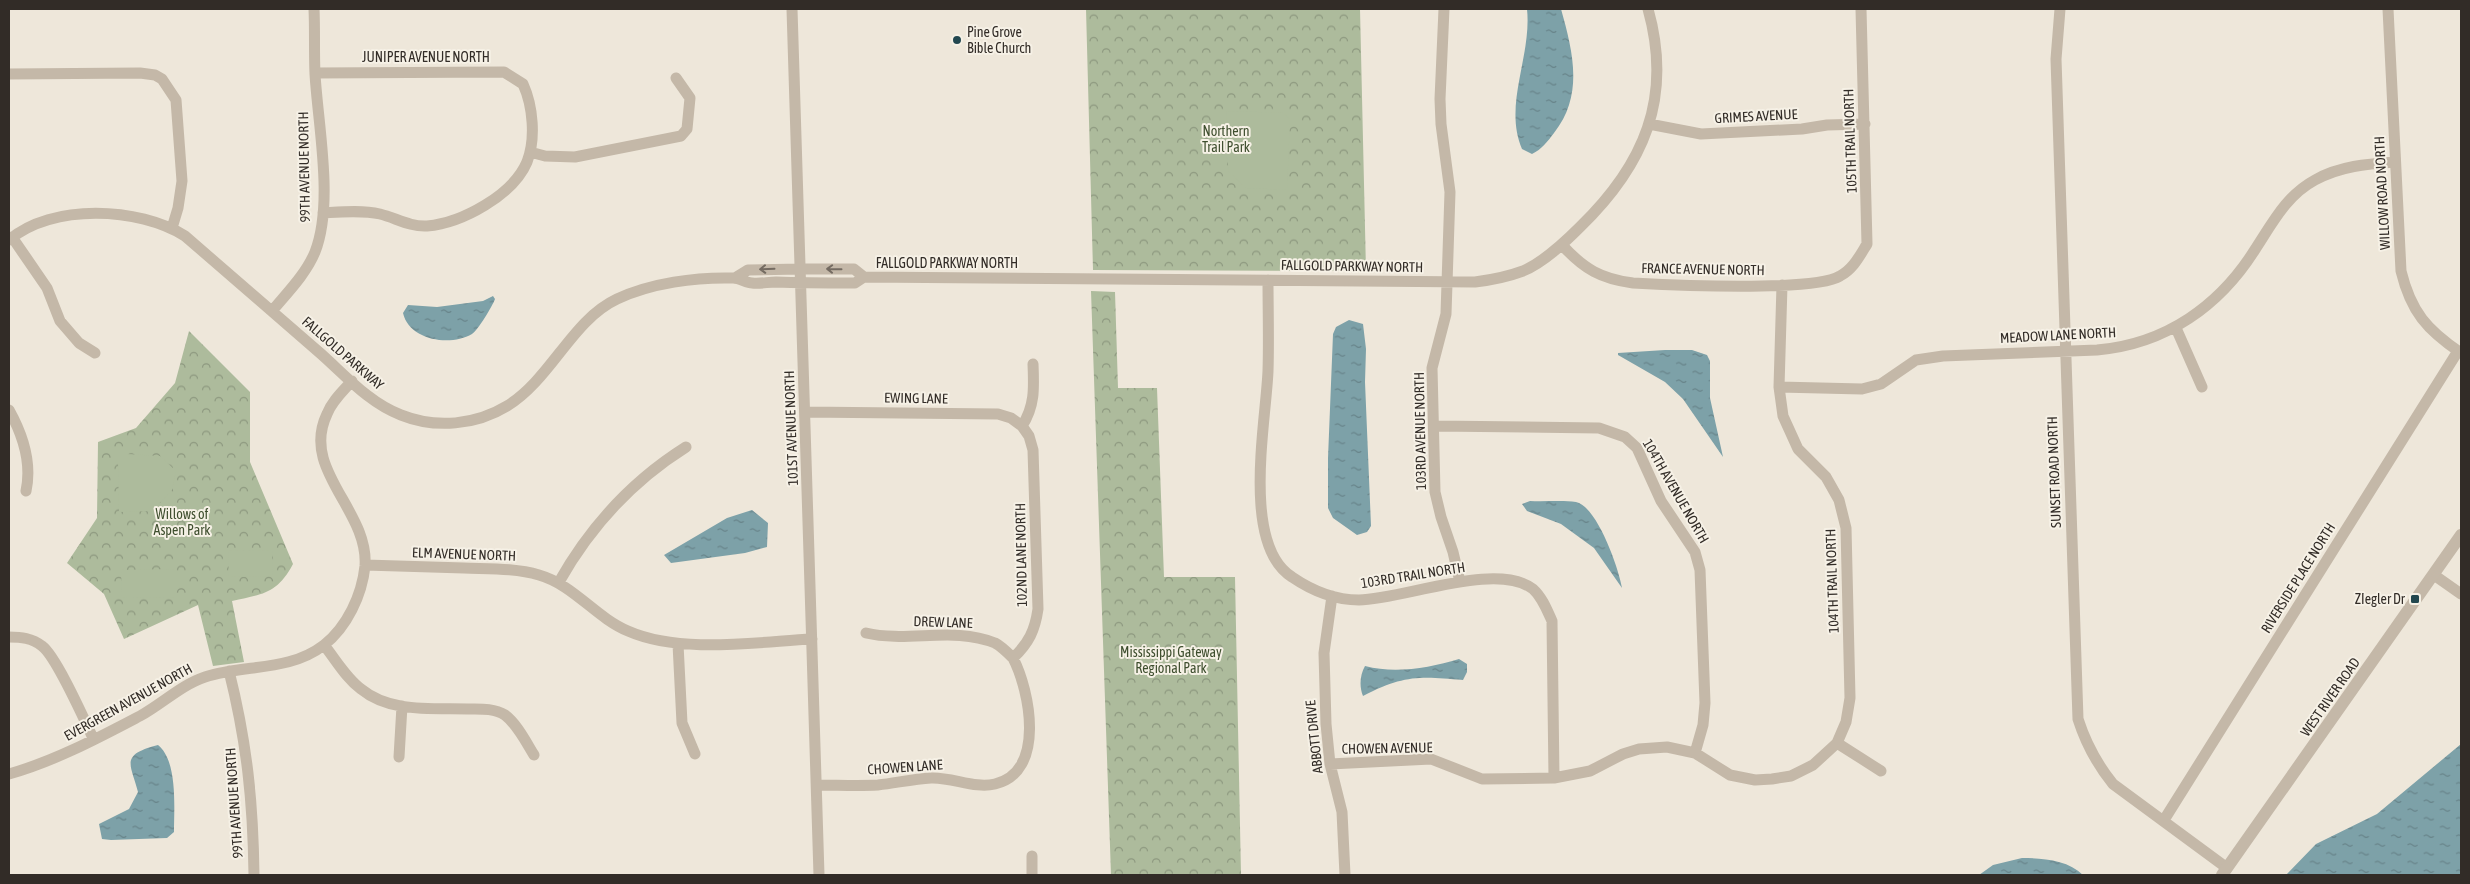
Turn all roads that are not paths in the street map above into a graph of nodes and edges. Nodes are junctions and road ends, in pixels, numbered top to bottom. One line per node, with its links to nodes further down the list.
1 (314, 9): 8 (street, 99TH AVENUE NORTH)
2 (792, 9): 20 (street, 101ST AVENUE NORTH)
3 (1444, 9): 25 (street, 103RD AVENUE NORTH)
4 (1648, 9): 11 (street, FALLGOLD PARKWAY NORTH)
5 (1861, 9): 12 (street, 105TH TRAIL NORTH)
6 (2060, 9): 29 (street, SUNSET ROAD NORTH)
7 (2388, 9): 14 (street, WILLOW ROAD NORTH)
8 (315, 73): 13 (street, JUNIPER AVENUE NORTH); 15 (street, 99TH AVENUE NORTH)
9 (9, 74): 16 (street)
10 (676, 78): 13 (street)
11 (1649, 124): 12 (street, GRIMES AVENUE); 18 (street, FALLGOLD PARKWAY NORTH)
12 (1865, 124): 19 (street, 105TH TRAIL NORTH)
13 (530, 152): 15 (street)
14 (2395, 162): 28 (street, MEADOW LANE NORTH); 30 (street, WILLOW ROAD NORTH)
15 (323, 213): 27 (street, 99TH AVENUE NORTH)
16 (172, 228): 17 (street, FALLGOLD PARKWAY); 27 (street, FALLGOLD PARKWAY)
17 (10, 238): 31 (street)
18 (1562, 245): 25 (street, FALLGOLD PARKWAY NORTH); 26 (street, FRANCE AVENUE NORTH)
19 (1852, 268): 26 (street, FRANCE AVENUE NORTH)
20 (800, 269): 21 (street, FALLGOLD PARKWAY NORTH, one-way to 20); 22 (street, FALLGOLD PARKWAY NORTH, one-way to 22); 24 (street, 101ST AVENUE NORTH)
21 (864, 277): 23 (street, FALLGOLD PARKWAY NORTH); 24 (street, FALLGOLD PARKWAY NORTH)
22 (735, 278): 24 (street, FALLGOLD PARKWAY NORTH); 33 (street, FALLGOLD PARKWAY)
23 (1268, 280): 25 (street, FALLGOLD PARKWAY NORTH); 48 (street, 103RD TRAIL NORTH)
24 (801, 282): 37 (street, 101ST AVENUE NORTH)
25 (1448, 282): 39 (street, 103RD AVENUE NORTH)
26 (1782, 285): 34 (street, 104TH TRAIL NORTH)
27 (272, 311): 33 (street, FALLGOLD PARKWAY)
28 (2176, 328): 29 (street, MEADOW LANE NORTH); 35 (street)
29 (2065, 351): 34 (street, MEADOW LANE NORTH); 68 (street, SUNSET ROAD NORTH)
30 (2459, 352): 68 (street, RIVERSIDE PLACE NORTH)
31 (95, 354)
32 (1033, 364): 38 (street)
33 (352, 381): 43 (street, EVERGREEN AVENUE NORTH)
34 (1779, 387): 58 (street, 104TH TRAIL NORTH)
35 (2202, 387)
36 (9, 410): 41 (street)
37 (805, 412): 38 (street, EWING LANE); 51 (street, 101ST AVENUE NORTH)
38 (1022, 426): 54 (street, 102ND LANE NORTH)
39 (1434, 426): 46 (street, 103RD AVENUE NORTH); 59 (street, 104TH AVENUE NORTH)
40 (686, 447): 45 (street)
41 (26, 491)
42 (2461, 535): 44 (street, WEST RIVER ROAD)
43 (365, 565): 45 (street, ELM AVENUE NORTH); 53 (street, EVERGREEN AVENUE NORTH)
44 (2434, 575): 47 (street); 70 (street, WEST RIVER ROAD)
45 (559, 582): 52 (street, ELM AVENUE NORTH)
46 (1460, 582): 48 (street, 103RD TRAIL NORTH); 66 (street, 103RD TRAIL NORTH)
47 (2461, 594)
48 (1332, 596): 63 (street, ABBOTT DRIVE)
49 (866, 632): 54 (street, DREW LANE)
50 (9, 637): 57 (street)
51 (812, 639): 52 (street, ELM AVENUE NORTH); 67 (street, 101ST AVENUE NORTH)
52 (678, 644): 60 (street)
53 (324, 645): 55 (street, EVERGREEN AVENUE NORTH); 56 (street)
54 (1013, 658): 67 (street, CHOWEN LANE)
55 (229, 671): 57 (street, EVERGREEN AVENUE NORTH); 71 (street, 99TH AVENUE NORTH)
56 (402, 706): 61 (street); 62 (street)
57 (93, 738): 65 (street, EVERGREEN AVENUE NORTH)
58 (1837, 743): 59 (street, CHOWEN AVENUE); 64 (street)
59 (1695, 753): 66 (street, CHOWEN AVENUE)
60 (695, 754)
61 (534, 755)
62 (399, 756)
63 (1330, 764): 66 (street, CHOWEN AVENUE); 74 (street, ABBOTT DRIVE)
64 (1881, 771)
65 (9, 774)
66 (1554, 778)
67 (817, 785): 72 (street, 101ST AVENUE NORTH)
68 (2164, 820): 70 (street, SUNSET ROAD NORTH)
69 (1032, 856): 73 (street)
70 (2225, 872)
71 (254, 875)
72 (819, 875)
73 (1032, 875)
74 (1344, 875)

